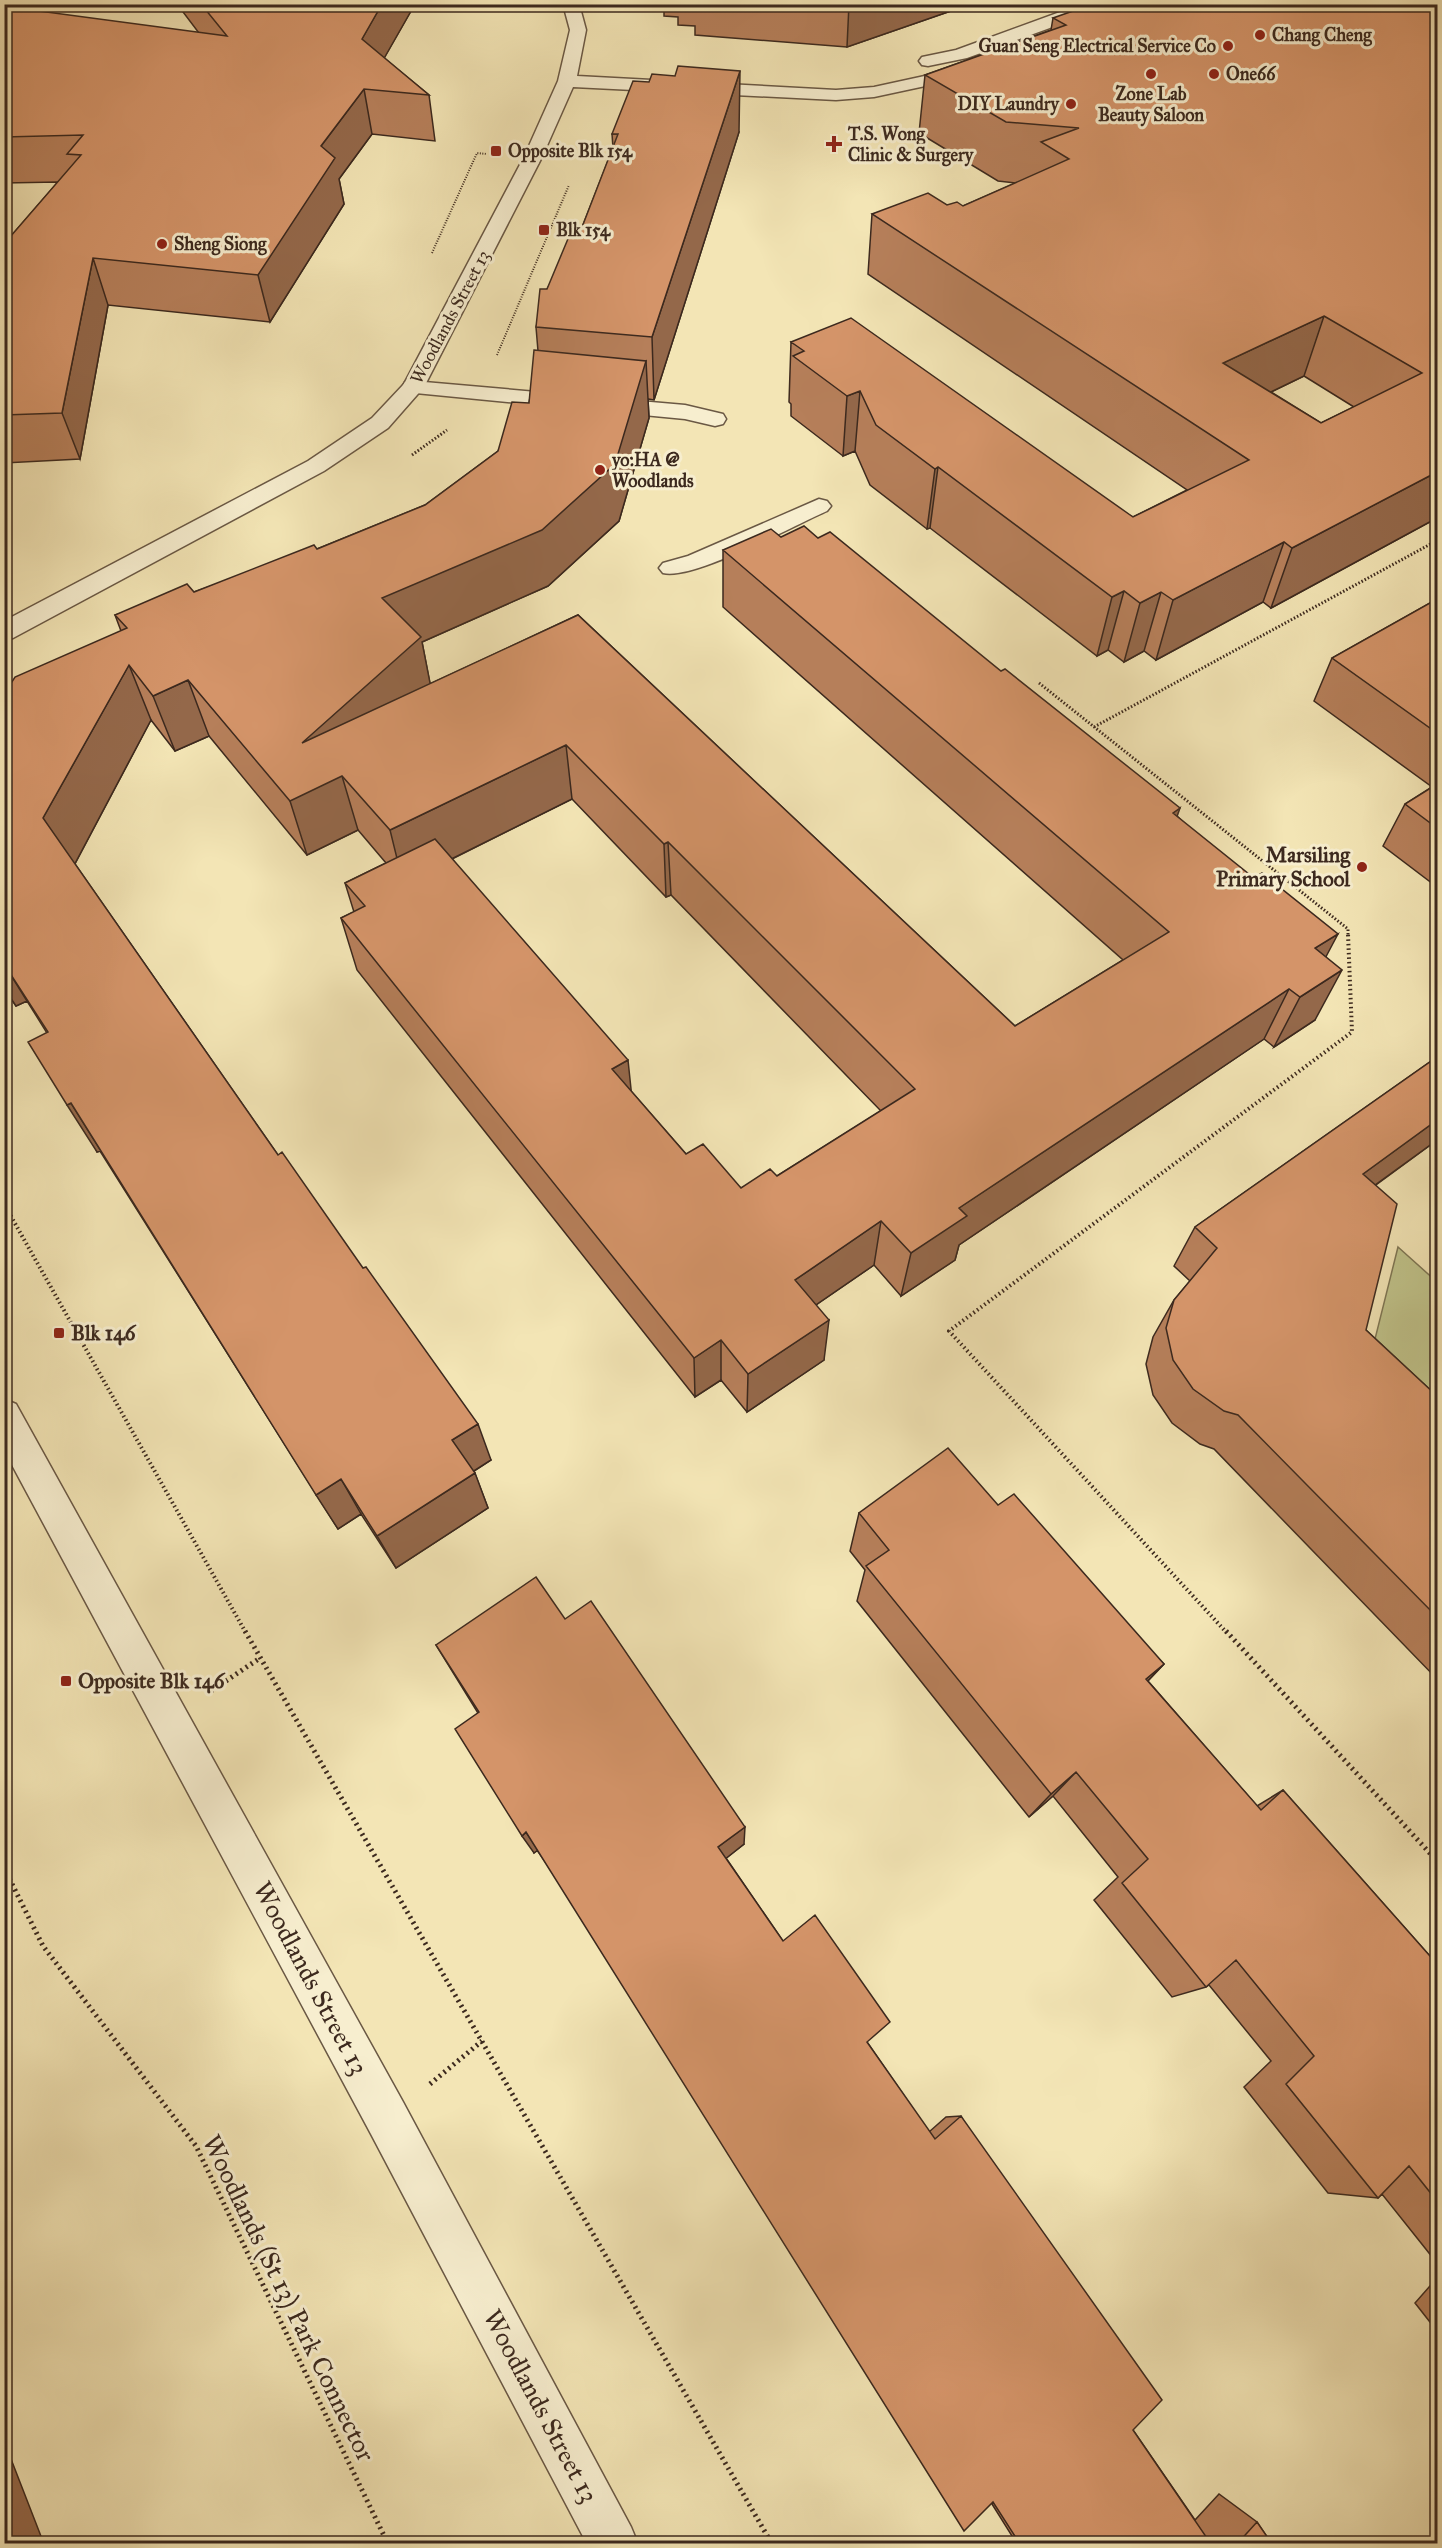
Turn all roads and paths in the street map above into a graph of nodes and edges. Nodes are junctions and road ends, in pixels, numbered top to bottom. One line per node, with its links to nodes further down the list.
1 (571, 4): 7 (street, Woodlands Street 13)
2 (1099, 4): 4 (street)
3 (619, 66): 6 (street)
4 (907, 67)
5 (980, 69): 7 (street)
6 (837, 77)
7 (567, 81): 8 (street, Woodlands Street 13)
8 (534, 158): 9 (path); 10 (street, Woodlands Street 13)
9 (430, 258)
10 (413, 387): 11 (street); 15 (street, Woodlands Street 13)
11 (715, 419)
12 (819, 506): 14 (street)
13 (1437, 540): 17 (path)
14 (671, 568)
15 (4, 632)
16 (1039, 683): 17 (path)
17 (1094, 727): 20 (path)
18 (5, 1205): 22 (path)
19 (4, 1414): 23 (street, Woodlands Street 13)
20 (1437, 1862)
21 (4, 1868): 24 (path, Woodlands (St 13) Park Connector)
22 (482, 2041): 23 (path); 26 (path)
23 (387, 2118): 25 (street, Woodlands Street 13)
24 (388, 2544)
25 (614, 2544)
26 (772, 2544)

